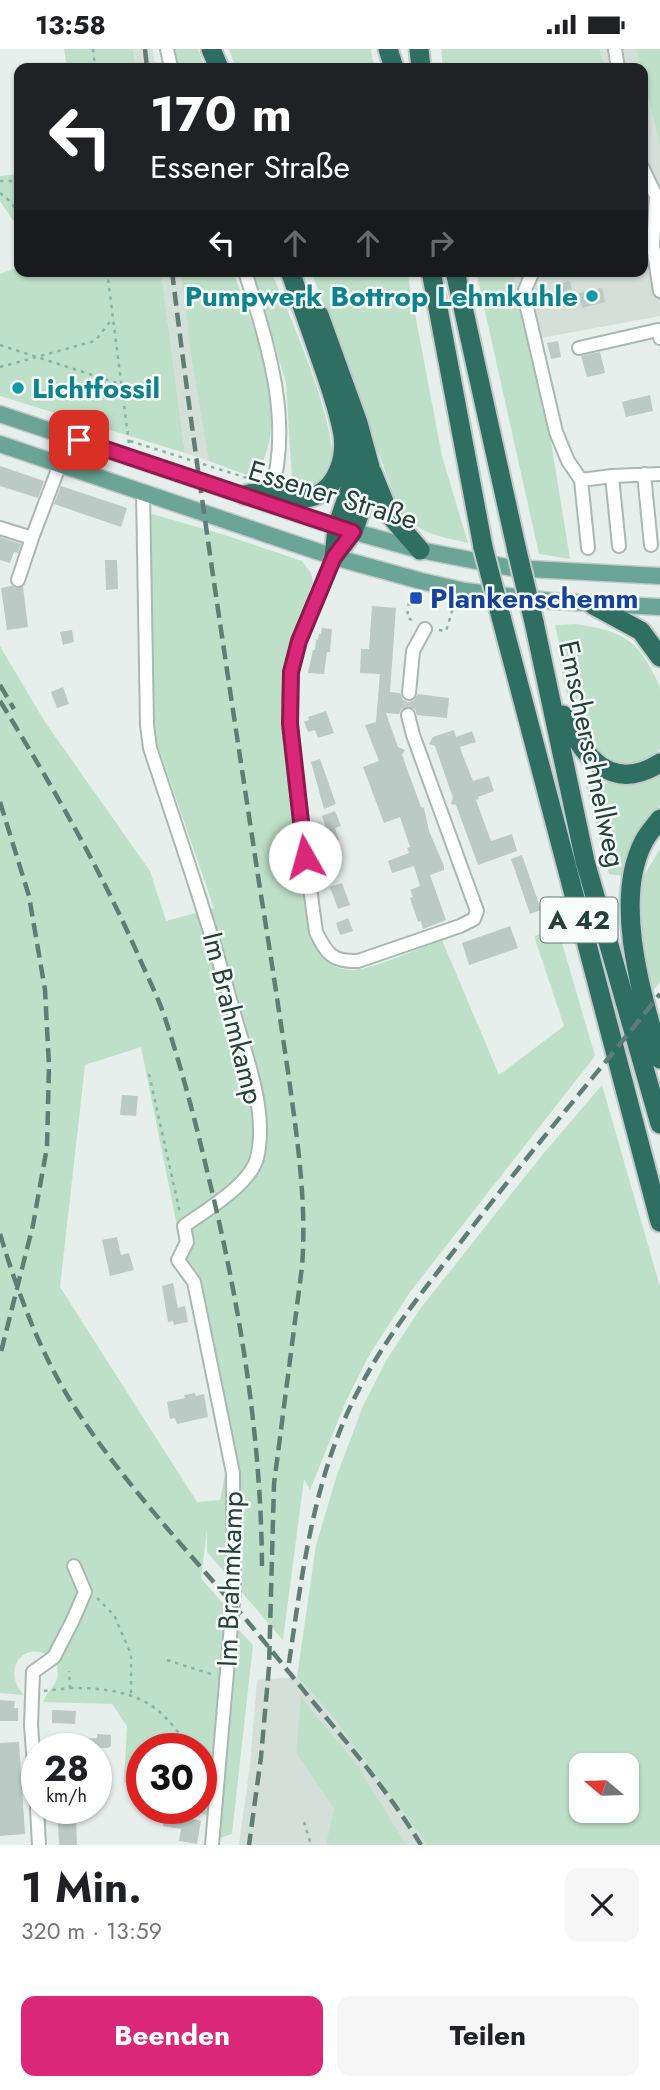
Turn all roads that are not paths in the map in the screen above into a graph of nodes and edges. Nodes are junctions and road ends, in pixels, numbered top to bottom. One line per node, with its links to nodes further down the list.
1 (648, 179): 2 (street)
2 (648, 243): 9 (street)
3 (247, 277): 23 (street)
4 (292, 277): 12 (highway)
5 (306, 277): 16 (highway)
6 (432, 277): 45 (highway, A 42, bridge)
7 (456, 277): 38 (highway, Emscherschnellweg / A 42, bridge)
8 (530, 277): 20 (street)
9 (660, 291)
10 (659, 331): 11 (street)
11 (579, 348)
12 (330, 388): 23 (highway); 25 (highway)
13 (0, 414): 21 (main road, Essener Straße)
14 (0, 444): 15 (main road, Essener Straße)
15 (60, 464): 22 (main road, Essener Straße); 26 (street)
16 (370, 467): 25 (highway); 30 (highway)
17 (644, 474): 18 (street); 19 (street); 28 (street)
18 (660, 474)
19 (612, 475): 20 (street); 27 (street)
20 (581, 480): 29 (street)
21 (246, 487): 23 (highway); 25 (main road, Essener Straße)
22 (143, 491): 31 (main road, Essener Straße); 50 (street, Im Brahmkamp)
23 (271, 494)
24 (0, 528): 26 (street)
25 (345, 530): 30 (main road, Essener Straße); 31 (highway)
26 (32, 538): 33 (street)
27 (619, 545)
28 (651, 545)
29 (588, 548)
30 (420, 550): 32 (main road, Essener Straße)
31 (334, 557): 34 (main road, Essener Straße); 40 (street)
32 (660, 576)
33 (19, 580)
34 (593, 605): 35 (main road, Essener Straße); 37 (highway)
35 (660, 607)
36 (425, 629): 39 (street)
37 (660, 657)
38 (547, 677): 41 (highway); 44 (highway, Emscherschnellweg / A 42)
39 (409, 694)
40 (408, 715)
41 (660, 763)
42 (660, 819): 43 (highway)
43 (660, 1059)
44 (660, 1123)
45 (660, 1222)
46 (74, 1566): 47 (street)
47 (32, 1733)
48 (38, 1824): 49 (street)
49 (39, 1845)
50 (212, 1845)

